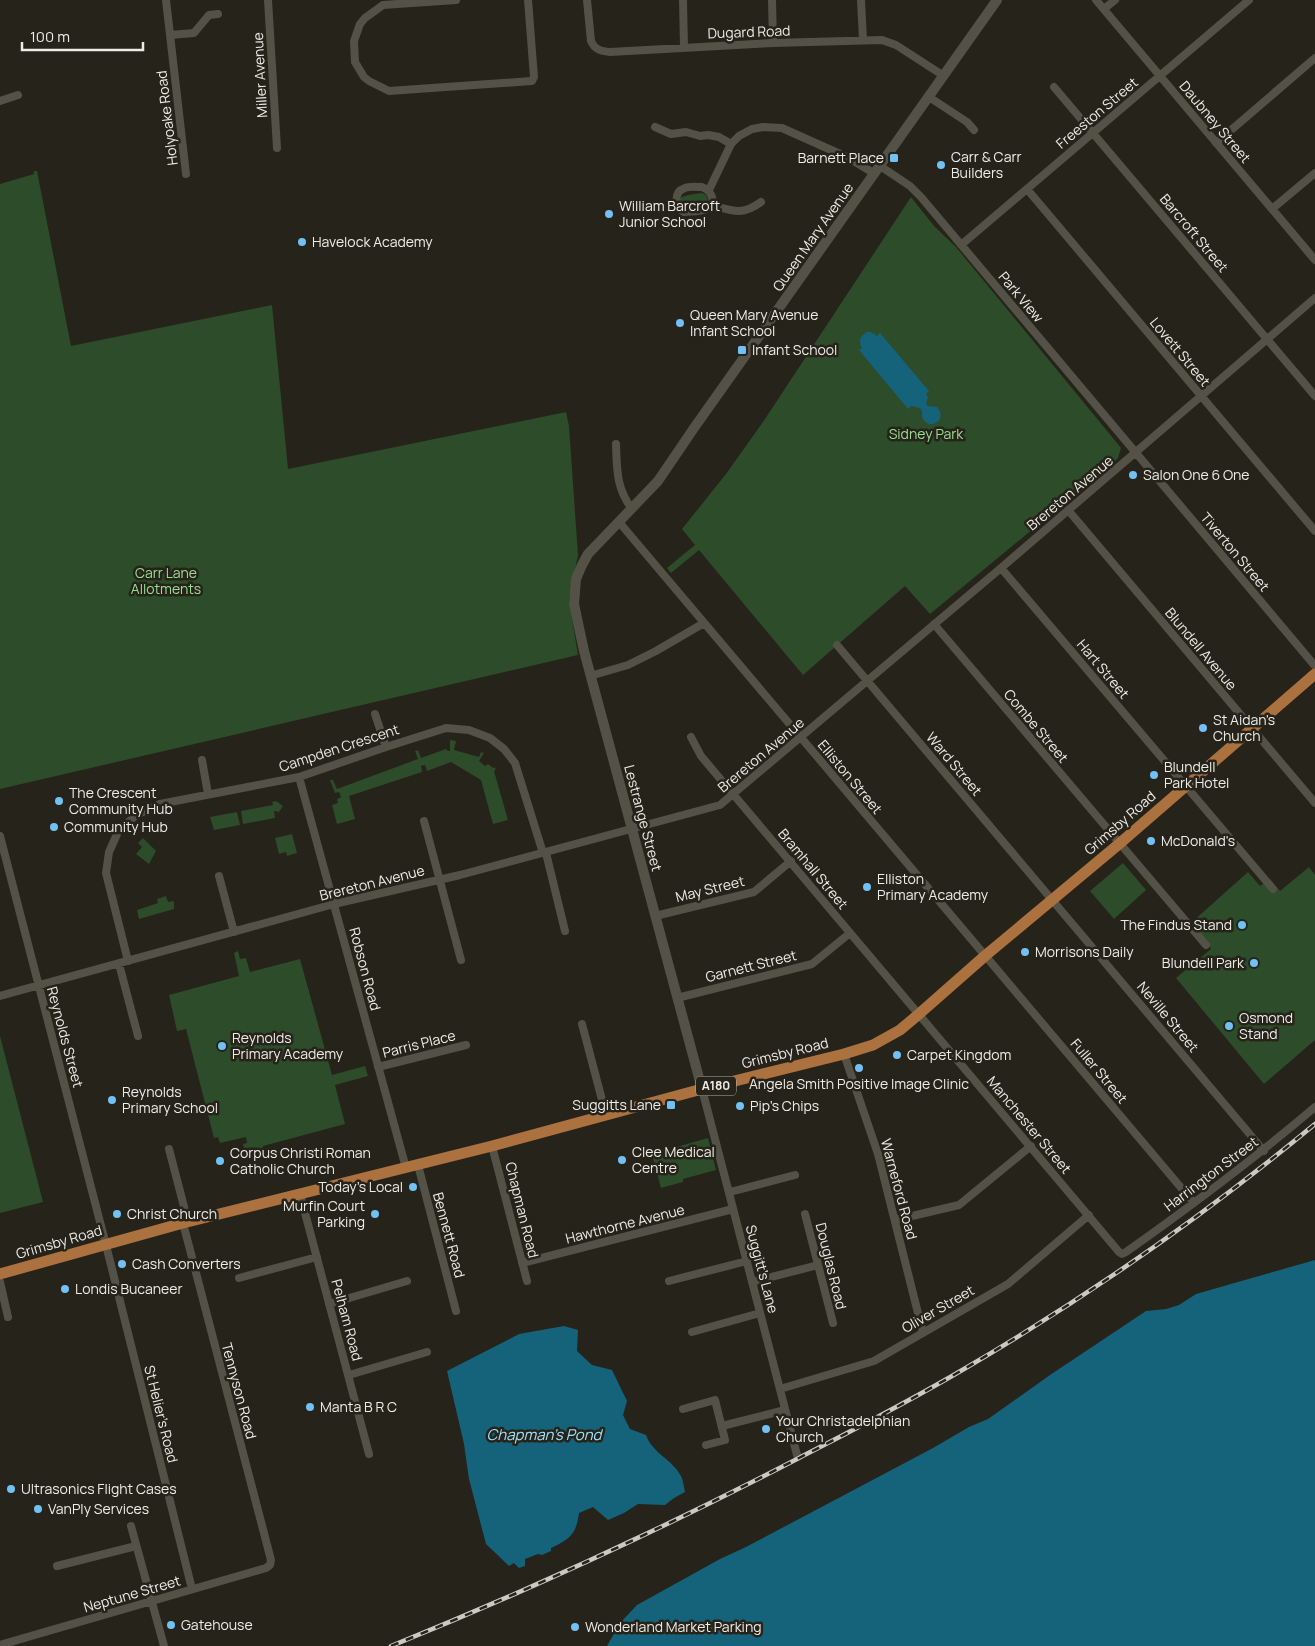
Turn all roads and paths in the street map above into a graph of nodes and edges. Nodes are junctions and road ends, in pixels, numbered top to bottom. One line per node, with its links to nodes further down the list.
1 (166, 0): 15 (street, Holyoake Road)
2 (268, 0): 31 (street, Miller Avenue)
3 (456, 0): 4 (street)
4 (528, 0)
5 (587, 0): 18 (street, Dugard Road)
6 (683, 0): 18 (street)
7 (772, 0): 17 (street)
8 (861, 0): 16 (street)
9 (997, 0): 20 (street, Queen Mary Avenue)
10 (1096, 0): 13 (street, Daubney Street)
11 (1115, 0): 13 (street)
12 (1249, 0): 21 (street, Freeston Street)
13 (1104, 9): 21 (street, Daubney Street)
14 (218, 14): 15 (street)
15 (170, 35): 34 (street, Holyoake Road)
16 (863, 40): 17 (street, Dugard Road); 20 (street, Dugard Road)
17 (773, 43): 18 (street, Dugard Road)
18 (684, 47)
19 (1315, 58): 29 (street)
20 (944, 76): 24 (street, Queen Mary Avenue)
21 (1160, 76): 28 (street, Freeston Street); 29 (street, Daubney Street)
22 (1054, 87): 28 (street, Barcroft Street)
23 (18, 95): 25 (street)
24 (929, 97): 27 (street); 32 (street, Queen Mary Avenue)
25 (0, 101)
26 (655, 127): 30 (street)
27 (974, 130)
28 (1093, 133): 35 (street, Freeston Street); 43 (street, Barcroft Street)
29 (1216, 143): 39 (street, Daubney Street)
30 (731, 144): 32 (street); 36 (street)
31 (277, 148)
32 (877, 170): 40 (street, Park View); 48 (street, Queen Mary Avenue)
33 (1315, 173): 39 (street)
34 (186, 174)
35 (1027, 188): 40 (street, Freeston Street); 44 (street, Lovett Street)
36 (709, 190): 38 (street); 38 (street)
37 (761, 202): 38 (street)
38 (711, 205)
39 (1272, 209): 41 (street, Daubney Street)
40 (961, 245): 47 (street, Park View)
41 (1315, 260)
42 (1315, 298): 43 (street, Brereton Avenue)
43 (1267, 339): 44 (street, Brereton Avenue); 45 (street, Barcroft Street)
44 (1201, 396): 47 (street, Brereton Avenue); 51 (street, Lovett Street)
45 (1315, 396)
46 (616, 444): 48 (street)
47 (1135, 454): 49 (street, Brereton Avenue); 57 (street, Tiverton Street)
48 (632, 509): 50 (street, Queen Mary Avenue)
49 (1068, 510): 53 (street, Brereton Avenue); 62 (street, Blundell Avenue)
50 (619, 522): 52 (street, Queen Mary Avenue); 54 (street, Elliston Street)
51 (1315, 531)
52 (588, 554): 59 (street, Lestrange Street)
53 (1002, 568): 55 (street, Brereton Avenue); 68 (street, Hart Street)
54 (704, 623): 59 (street); 64 (street, Elliston Street)
55 (934, 624): 60 (street, Brereton Avenue); 75 (street, Combe Street)
56 (837, 646): 60 (street, Ward Street)
57 (1315, 666)
58 (1315, 674): 62 (main road, Grimsby Road / A180)
59 (590, 676): 73 (street, Lestrange Street)
60 (868, 682): 64 (street, Brereton Avenue); 81 (street, Ward Street)
61 (375, 714): 65 (street)
62 (1251, 728): 68 (main road, Grimsby Road / A180); 71 (street, Blundell Avenue)
63 (690, 738): 70 (street, Bramhall Street)
64 (801, 738): 70 (street, Brereton Avenue); 88 (street, Elliston Street)
65 (386, 747): 67 (street, Campden Crescent); 76 (street, Campden Crescent)
66 (202, 760): 69 (street)
67 (299, 777): 69 (street, Campden Crescent); 82 (street, Robson Road)
68 (1185, 786): 75 (main road, Grimsby Road / A180); 80 (street, Hart Street)
69 (208, 794): 90 (street, Campden Crescent)
70 (735, 794): 73 (street, Brereton Avenue); 77 (street, Bramhall Street)
71 (1315, 804)
72 (424, 821): 79 (street)
73 (633, 829): 76 (street, Brereton Avenue); 83 (street, Lestrange Street)
74 (0, 836): 92 (street, Reynolds Street)
75 (1119, 844): 81 (main road, Grimsby Road / A180); 87 (street, Combe Street)
76 (545, 853): 79 (street, Brereton Avenue); 84 (street, Campden Crescent)
77 (791, 861): 83 (street, May Street); 86 (street, Bramhall Street)
78 (219, 876): 85 (street)
79 (439, 879): 82 (street, Brereton Avenue); 89 (street)
80 (1273, 889)
81 (1052, 900): 88 (main road, Grimsby Road / A180); 107 (street, Neville Street)
82 (334, 904): 85 (street, Brereton Avenue); 100 (street, Robson Road)
83 (655, 916): 94 (street, Lestrange Street)
84 (565, 931)
85 (234, 932): 90 (street, Brereton Avenue)
86 (850, 933): 94 (street, Garnett Street); 95 (street, Bramhall Street)
87 (1206, 945)
88 (986, 955): 95 (main road, Grimsby Road / A180); 113 (street, Fuller Street)
89 (461, 960)
90 (128, 961): 91 (street, Brereton Avenue)
91 (119, 964): 92 (street, Brereton Avenue); 97 (street)
92 (38, 986): 93 (street, Brereton Avenue); 119 (street, Reynolds Street)
93 (0, 996)
94 (677, 998): 101 (street, Lestrange Street)
95 (919, 1014): 99 (main road, Grimsby Road / A180); 105 (street, Manchester Street)
96 (582, 1024): 103 (street)
97 (138, 1036)
98 (466, 1045): 100 (street, Parris Place)
99 (844, 1054): 101 (main road, Grimsby Road / A180); 117 (street, Warneford Road)
100 (378, 1067): 109 (street, Robson Road)
101 (702, 1090): 103 (main road, Grimsby Road / A180); 111 (street, Suggitt's Lane)
102 (1315, 1107): 107 (street, Harrington Street)
103 (606, 1115): 104 (main road, Grimsby Road / A180)
104 (492, 1146): 108 (main road, Grimsby Road / A180); 123 (street, Chapman Road)
105 (1031, 1146): 116 (street, Manchester Street); 117 (street)
106 (169, 1149): 118 (street, Tennyson Road)
107 (1264, 1151): 113 (street, Harrington Street)
108 (418, 1165): 109 (main road, Grimsby Road / A180); 133 (street, Bennett Road)
109 (406, 1168): 112 (main road, Grimsby Road / A180)
110 (795, 1176): 111 (street)
111 (730, 1192): 114 (street, Suggitt's Lane)
112 (300, 1194): 118 (main road, Grimsby Road / A180); 121 (street, Pelham Road)
113 (1194, 1203): 120 (street, Harrington Street)
114 (733, 1209): 122 (street, Suggitt's Lane); 123 (street, Hawthorne Avenue)
115 (805, 1214): 124 (street, Douglas Road)
116 (1089, 1215): 120 (street, Manchester Street); 138 (street, Oliver Street)
117 (896, 1220): 138 (street, Warneford Road)
118 (185, 1223): 119 (main road, Grimsby Road / A180); 150 (street, Tennyson Road)
119 (106, 1245): 125 (main road, Grimsby Road / A180); 152 (street, St Helier's Road)
120 (1119, 1252)
121 (317, 1257): 126 (street); 132 (street, Pelham Road)
122 (747, 1261): 129 (street); 131 (street, Suggitt's Lane)
123 (522, 1263): 128 (street, Chapman Road)
124 (818, 1265): 131 (street); 136 (street, Douglas Road)
125 (0, 1274)
126 (240, 1278)
127 (408, 1281): 132 (street)
128 (527, 1281)
129 (669, 1281)
130 (0, 1282): 135 (street)
131 (752, 1282): 134 (street, Suggitt's Lane)
132 (329, 1304): 140 (street, Pelham Road)
133 (456, 1311)
134 (760, 1313): 137 (street); 141 (street, Suggitt's Lane)
135 (8, 1317)
136 (833, 1323)
137 (692, 1332)
138 (923, 1333): 141 (street, Oliver Street)
139 (427, 1352): 140 (street)
140 (349, 1375): 146 (street, Pelham Road)
141 (780, 1389): 143 (street, Suggitt's Lane)
142 (683, 1409): 144 (street)
143 (785, 1410): 144 (street); 147 (street, Suggitt's Lane)
144 (722, 1426): 145 (street)
145 (706, 1445)
146 (369, 1454)
147 (797, 1455)
148 (131, 1526): 149 (street)
149 (136, 1546): 151 (street); 153 (street)
150 (270, 1565): 152 (street, Neptune Street)
151 (57, 1566)
152 (192, 1589): 153 (street, Neptune Street)
153 (152, 1601): 154 (street, Neptune Street); 155 (street)
154 (0, 1645)
155 (164, 1646)

